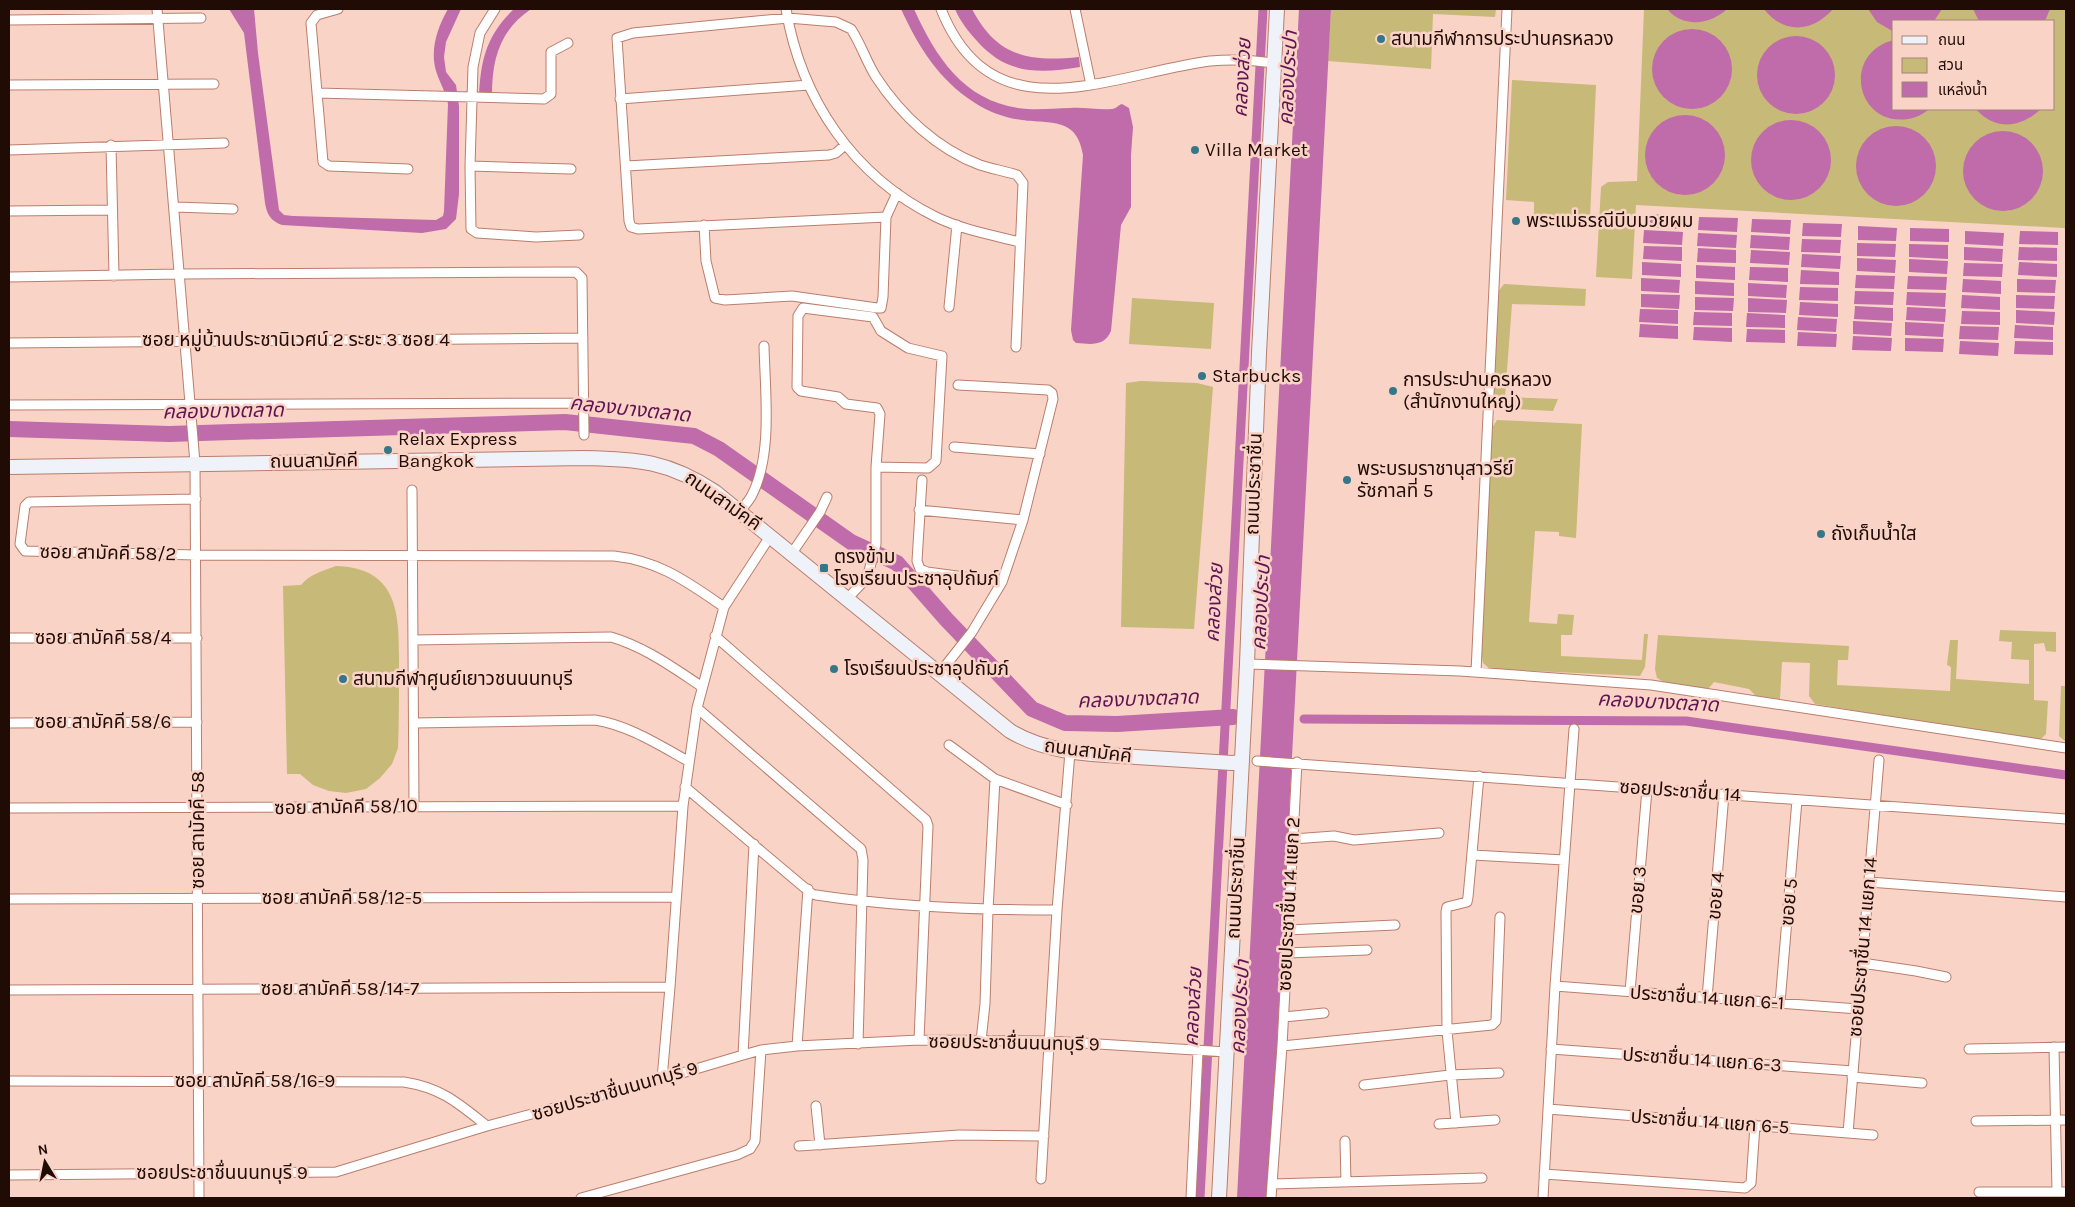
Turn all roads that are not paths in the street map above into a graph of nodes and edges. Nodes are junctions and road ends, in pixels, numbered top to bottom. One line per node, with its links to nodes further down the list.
1 (157, 9): 9 (street, ซอย สามัคคี 58)
2 (338, 9): 19 (street)
3 (495, 9): 20 (street)
4 (941, 9): 18 (street)
5 (1076, 9): 18 (street)
6 (1277, 9): 13 (main road, ถนนประชาชื่น)
7 (1507, 9): 80 (street)
8 (787, 13): 17 (street); 21 (street); 40 (street)
9 (158, 18): 10 (street); 11 (street); 14 (street, ซอย สามัคคี 58)
10 (201, 18)
11 (9, 20)
12 (568, 44): 20 (street)
13 (1270, 62): 18 (street); 78 (main road, ถนนประชาชื่น)
14 (164, 84): 15 (street); 16 (street); 23 (street, ซอย สามัคคี 58)
15 (214, 84)
16 (9, 85)
17 (809, 85): 21 (street); 25 (street)
18 (1090, 85)
19 (317, 94): 20 (street); 29 (street)
20 (472, 97): 27 (street)
21 (620, 99): 28 (street)
22 (224, 143): 23 (street)
23 (168, 144): 24 (street); 32 (street, ซอย สามัคคี 58)
24 (111, 145): 26 (street); 33 (street)
25 (845, 145): 28 (street); 31 (street)
26 (9, 150)
27 (470, 166): 30 (street); 39 (street)
28 (626, 166): 37 (street)
29 (408, 169)
30 (571, 169)
31 (897, 193): 36 (street); 38 (street)
32 (175, 207): 34 (street); 41 (street, ซอย สามัคคี 58)
33 (112, 210): 35 (street); 42 (street)
34 (233, 210)
35 (9, 212)
36 (886, 217): 37 (street); 37 (street)
37 (704, 225)
38 (957, 225): 40 (street); 44 (street)
39 (579, 235)
40 (1020, 242): 49 (street)
41 (180, 274): 42 (street); 45 (street); 46 (street, ซอย สามัคคี 58)
42 (114, 276): 43 (street)
43 (9, 277)
44 (949, 307)
45 (583, 338): 46 (street, ซอย หมู่บ้านประชานิเวศน์ 2 ระยะ 3 ซอย 4); 51 (street)
46 (186, 340): 47 (street, ซอย หมู่บ้านประชานิเวศน์ 2 ระยะ 3 ซอย 4); 52 (street, ซอย สามัคคี 58)
47 (9, 343)
48 (764, 346): 65 (street)
49 (1016, 347)
50 (958, 384): 56 (street)
51 (584, 402): 52 (street); 54 (street)
52 (190, 404): 53 (street); 57 (street, ซอย สามัคคี 58)
53 (9, 405)
54 (584, 435)
55 (954, 447): 56 (street)
56 (1040, 454): 66 (street)
57 (195, 462): 58 (main road, ถนนสามัคคี); 63 (street, ซอย สามัคคี 58); 65 (main road, ถนนสามัคคี)
58 (9, 467)
59 (876, 467): 59 (street); 72 (street)
60 (922, 480): 64 (street)
61 (412, 490): 70 (street)
62 (827, 497): 68 (street)
63 (196, 499): 69 (street, ซอย สามัคคี 58); 69 (street, ซอย สามัคคี 58/2)
64 (919, 510): 66 (street); 71 (street)
65 (740, 511): 67 (main road, ถนนสามัคคี)
66 (1022, 520): 71 (street)
67 (771, 535): 68 (main road, ถนนสามัคคี); 73 (street)
68 (792, 553): 72 (main road, ถนนสามัคคี)
69 (197, 554): 70 (street, ซอย สามัคคี 58/2); 76 (street, ซอย สามัคคี 58)
70 (412, 554): 73 (street, ซอย สามัคคี 58/2); 77 (street)
71 (1002, 582): 79 (street)
72 (847, 599): 89 (main road, ถนนสามัคคี)
73 (724, 607): 74 (street)
74 (715, 636): 81 (street); 121 (street)
75 (9, 638): 76 (street, ซอย สามัคคี 58/4)
76 (197, 638): 83 (street, ซอย สามัคคี 58)
77 (413, 640): 81 (street); 85 (street)
78 (1253, 664): 80 (street); 93 (main road, ถนนประชาชื่น)
79 (946, 665)
80 (1476, 672): 88 (street)
81 (701, 686): 82 (street)
82 (697, 708): 91 (street); 120 (street)
83 (197, 722): 84 (street, ซอย สามัคคี 58/6); 107 (street, ซอย สามัคคี 58)
84 (9, 723)
85 (414, 723): 91 (street); 104 (street)
86 (1574, 730): 97 (street)
87 (949, 744): 96 (street)
88 (2066, 748)
89 (1070, 752): 93 (main road, ถนนสามัคคี); 102 (street)
90 (1879, 760): 103 (street, ซอยประชาชื่น 14 แยก 14)
91 (688, 761): 98 (street)
92 (1257, 761): 94 (street, ซอยประชาชื่น 14)
93 (1237, 762): 154 (main road, ถนนประชาชื่น)
94 (1295, 762): 95 (street, ซอยประชาชื่น 14); 110 (street, ซอยประชาชื่น 14 แยก 2)
95 (1479, 776): 97 (street, ซอยประชาชื่น 14); 112 (street)
96 (995, 779): 102 (street); 122 (street)
97 (1570, 783): 99 (street, ซอยประชาชื่น 14); 113 (street)
98 (685, 787): 105 (street); 111 (street)
99 (1647, 788): 100 (street, ซอยประชาชื่น 14); 135 (street, ขอย 3)
100 (1724, 794): 101 (street, ซอยประชาชื่น 14); 136 (street, ขอย 4)
101 (1798, 800): 103 (street, ซอยประชาชื่น 14); 137 (street, ฃอย 5)
102 (1067, 805): 123 (street)
103 (1875, 805): 108 (street, ซอยประชาชื่น 14); 114 (street, ซอยประชาชื่น 14 แยก 14)
104 (414, 806): 105 (street, ซอย สามัคคี 58/10); 107 (street, ซอย สามัคคี 58/10)
105 (683, 806): 116 (street)
106 (9, 808): 107 (street, ซอย สามัคคี 58/10)
107 (198, 809): 118 (street, ซอย สามัคคี 58)
108 (2066, 819)
109 (1439, 833): 110 (street)
110 (1293, 838): 126 (street, ซอยประชาชื่น 14 แยก 2)
111 (754, 844): 115 (street); 155 (street)
112 (1473, 855): 113 (street); 141 (street)
113 (1564, 860): 131 (street)
114 (1869, 882): 117 (street); 129 (street, ซอยประชาชื่น 14 แยก 14)
115 (808, 889): 120 (street); 146 (street)
116 (676, 897): 118 (street, ซอย สามัคคี 58/12-5); 132 (street)
117 (2066, 897)
118 (198, 899): 119 (street, ซอย สามัคคี 58/12-5); 133 (street, ซอย สามัคคี 58)
119 (9, 900)
120 (862, 902): 121 (street); 145 (street)
121 (923, 907): 122 (street); 142 (street)
122 (988, 910): 123 (street); 143 (street)
123 (1057, 910): 144 (street)
124 (1500, 917): 141 (street)
125 (1395, 925): 126 (street)
126 (1288, 930): 128 (street, ซอยประชาชื่น 14 แยก 2)
127 (1367, 950): 128 (street)
128 (1287, 953): 140 (street, ซอยประชาชื่น 14 แยก 2)
129 (1862, 963): 130 (street); 138 (street, ซอยประชาชื่น 14 แยก 14)
130 (1946, 977)
131 (1555, 986): 135 (street, ประชาชื่น 14 แยก 6-1); 150 (street)
132 (670, 987): 133 (street, ซอย สามัคคี 58/14-7); 159 (street)
133 (199, 989): 134 (street, ซอย สามัคคี 58/14-7); 161 (street, ซอย สามัคคี 58)
134 (9, 990)
135 (1630, 992): 136 (street, ประชาชื่น 14 แยก 6-1)
136 (1707, 998): 137 (street, ประชาชื่น 14 แยก 6-1)
137 (1780, 1004): 138 (street, ประชาชื่น 14 แยก 6-1)
138 (1858, 1009): 157 (street, ซอยประชาชื่น 14 แยก 14)
139 (1324, 1013): 140 (street)
140 (1284, 1017): 147 (street, ซอยประชาชื่น 14 แยก 2)
141 (1447, 1031): 147 (street); 158 (street)
142 (919, 1040): 143 (street, ซอยประชาชื่นนนทบุรี 9); 145 (street, ซอยประชาชื่นนนทบุรี 9)
143 (981, 1041): 144 (street, ซอยประชาชื่นนนทบุรี 9)
144 (1050, 1041): 153 (street, ซอยประชาชื่นนนทบุรี 9); 176 (street)
145 (858, 1044): 146 (street, ซอยประชาชื่นนนทบุรี 9)
146 (797, 1046): 152 (street, ซอยประชาชื่นนนทบุรี 9)
147 (1282, 1046): 186 (street, ซอยประชาชื่น 14 แยก 2)
148 (2054, 1047): 149 (street); 151 (street); 167 (street)
149 (2066, 1047)
150 (1551, 1049): 157 (street, ประชาชื่น 14 แยก 6-3); 165 (street)
151 (1970, 1049)
152 (761, 1050): 155 (street, ซอยประชาชื่นนนทบุรี 9); 190 (street)
153 (1200, 1051): 154 (street, ซอยประชาชื่นนนทบุรี 9); 191 (street)
154 (1222, 1052): 192 (main road, ถนนประชาชื่น)
155 (743, 1055): 159 (street, ซอยประชาชื่นนนทบุรี 9)
156 (1500, 1073): 158 (street)
157 (1853, 1074): 162 (street, ประชาชื่น 14 แยก 6-3); 174 (street, ซอยประชาชื่น 14 แยก 14)
158 (1450, 1076): 163 (street); 170 (street)
159 (662, 1079): 172 (street, ซอยประชาชื่นนนทบุรี 9)
160 (9, 1081): 161 (street, ซอย สามัคคี 58/16-9)
161 (199, 1081): 172 (street, ซอย สามัคคี 58/16-9); 180 (street, ซอย สามัคคี 58)
162 (1922, 1082)
163 (1364, 1085)
164 (816, 1106): 178 (street)
165 (1548, 1109): 173 (street, ประชาชื่น 14 แยก 6-5); 181 (street)
166 (1495, 1120): 170 (street)
167 (2056, 1120): 168 (street); 169 (street); 188 (street)
168 (2066, 1120)
169 (1976, 1121)
170 (1456, 1123): 171 (street)
171 (1439, 1124)
172 (487, 1126): 180 (street, ซอยประชาชื่นนนทบุรี 9)
173 (1754, 1126): 174 (street, ประชาชื่น 14 แยก 6-5); 181 (street)
174 (1848, 1133): 175 (street, ประชาชื่น 14 แยก 6-5)
175 (1873, 1135)
176 (1044, 1136): 178 (street); 183 (street)
177 (1345, 1141): 185 (street)
178 (820, 1144): 179 (street)
179 (799, 1146)
180 (199, 1173): 182 (street, ซอยประชาชื่นนนทบุรี 9); 189 (street, ซอย สามัคคี 58)
181 (1544, 1174): 194 (street)
182 (9, 1175)
183 (1041, 1178)
184 (1482, 1178): 185 (street)
185 (1346, 1182): 186 (street)
186 (1272, 1184): 193 (street, ซอยประชาชื่น 14 แยก 2)
187 (1979, 1192): 188 (street)
188 (2062, 1192)
189 (199, 1198)
190 (582, 1198)
191 (1191, 1198)
192 (1219, 1198)
193 (1271, 1198)
194 (1543, 1198)

